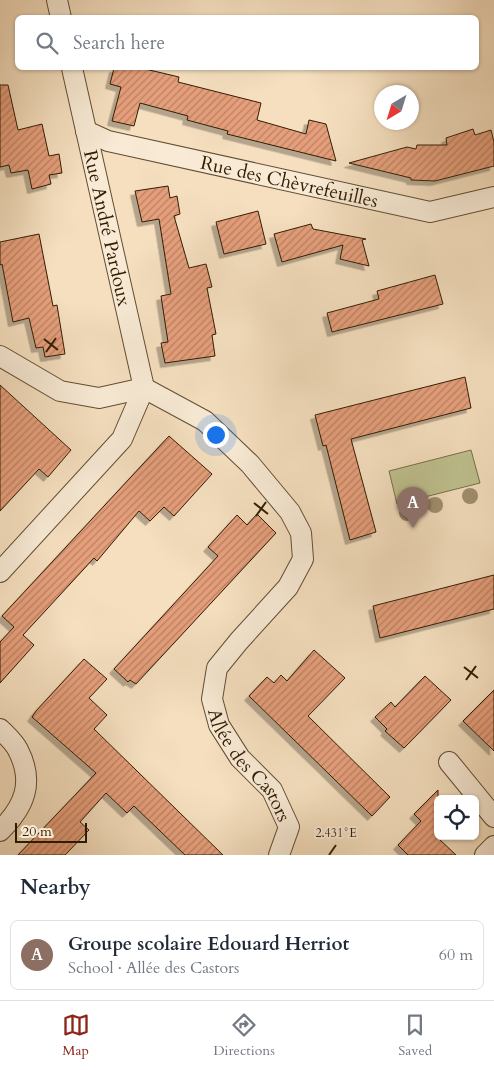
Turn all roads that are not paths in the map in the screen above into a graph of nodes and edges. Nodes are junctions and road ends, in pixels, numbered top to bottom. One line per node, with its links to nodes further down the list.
1 (57, 0): 2 (street)
2 (60, 15)
3 (72, 70): 4 (street, Rue André Pardoux)
4 (86, 131): 5 (street, Rue des Chèvrefeuilles); 7 (street, Rue André Pardoux)
5 (494, 197)
6 (0, 356): 7 (street)
7 (144, 388): 8 (street); 14 (street, Allée des Castors)
8 (0, 572)
9 (0, 729): 12 (street)
10 (450, 762): 11 (street)
11 (494, 817)
12 (0, 831)
13 (494, 846): 15 (street)
14 (279, 855)
15 (485, 855)

